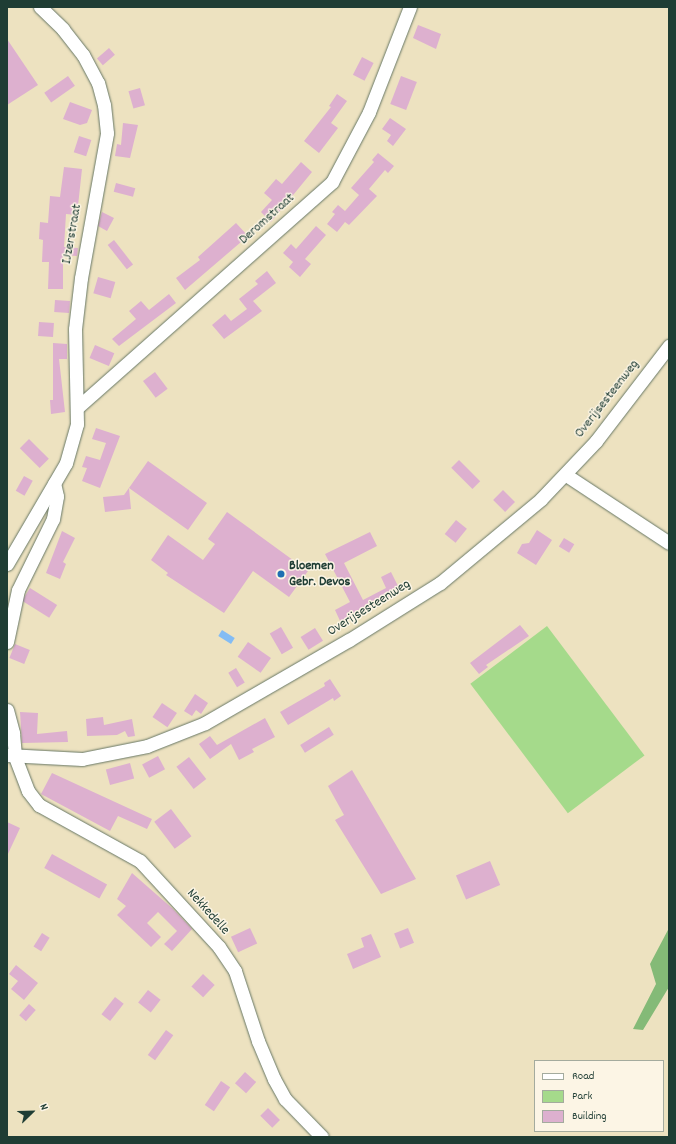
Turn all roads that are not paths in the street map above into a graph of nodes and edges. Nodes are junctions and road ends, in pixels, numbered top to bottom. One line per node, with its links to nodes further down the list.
1 (40, 7): 4 (street, IJzerstraat)
2 (410, 7): 4 (street, Deromstraat)
3 (669, 346): 5 (street, Overijsesteenweg)
4 (79, 406): 6 (street, IJzerstraat)
5 (566, 475): 7 (street); 11 (street, Overijsesteenweg)
6 (54, 483): 8 (street, IJzerstraat); 9 (street)
7 (669, 543)
8 (7, 564)
9 (7, 642)
10 (7, 710): 11 (street, Nekkedelle)
11 (11, 756): 12 (street, Nekkedelle)
12 (322, 1137)

